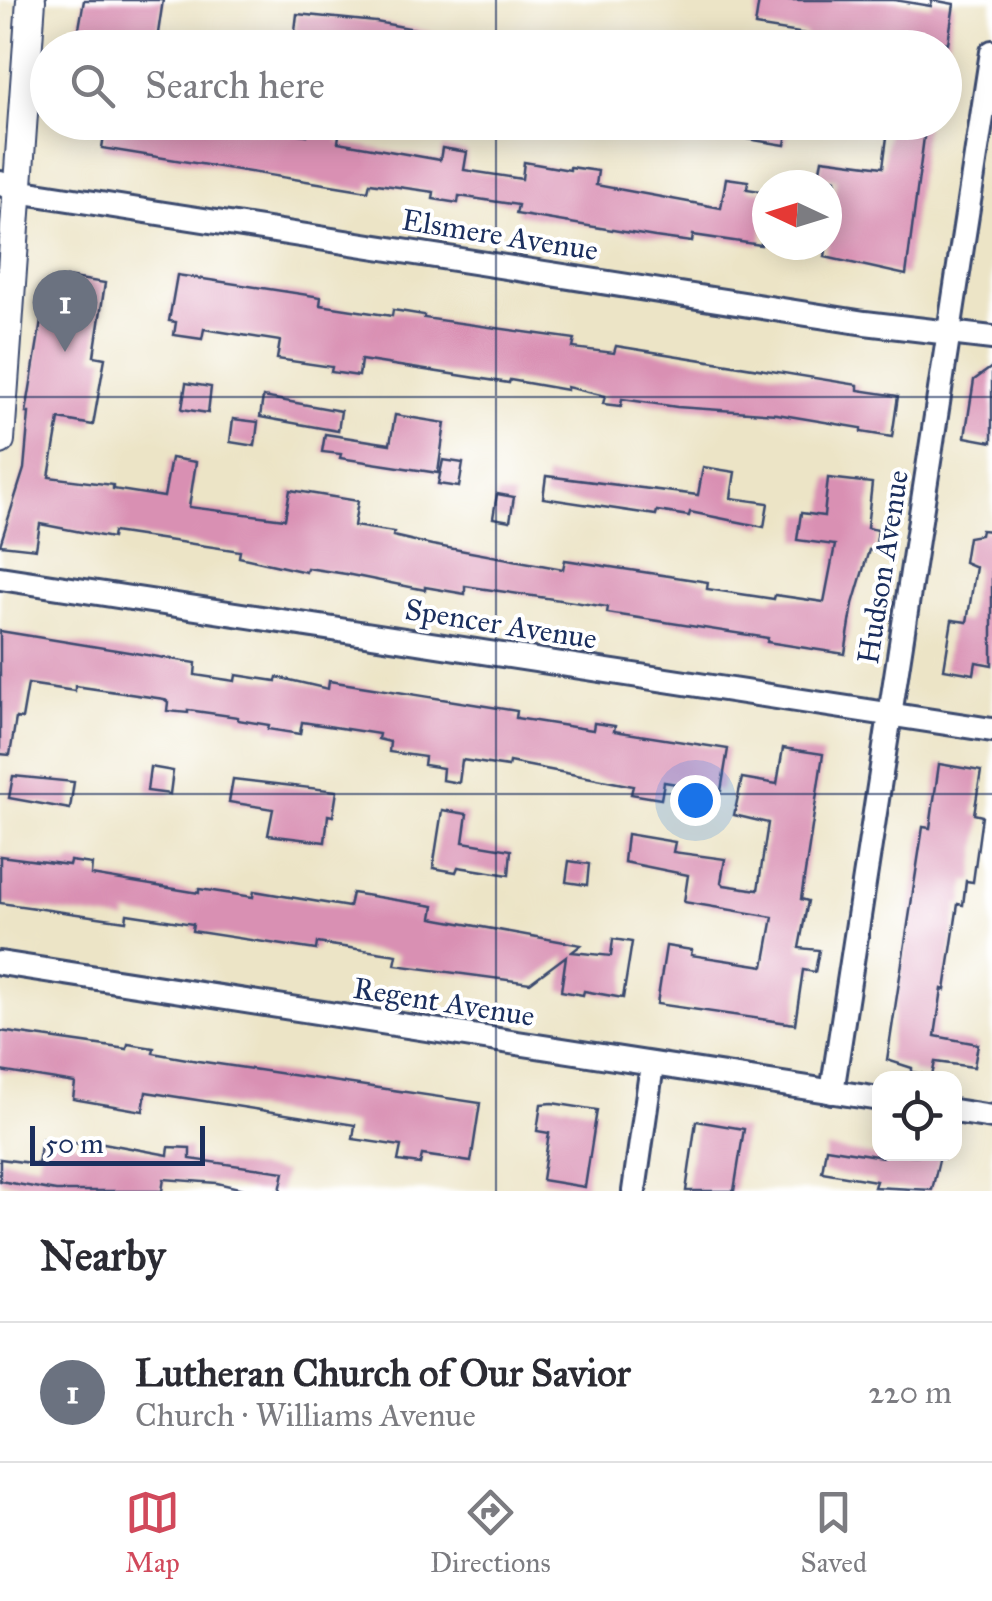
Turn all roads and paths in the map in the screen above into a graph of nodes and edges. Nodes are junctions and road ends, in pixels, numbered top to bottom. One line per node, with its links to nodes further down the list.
1 (32, 0): 3 (street)
2 (992, 52): 4 (street, Hudson Avenue)
3 (8, 187): 4 (street, Elsmere Avenue); 6 (street)
4 (950, 331): 5 (street, Elsmere Avenue); 8 (street, Hudson Avenue)
5 (992, 338)
6 (0, 440)
7 (0, 578): 8 (street, Spencer Avenue)
8 (890, 714): 9 (street, Spencer Avenue); 12 (street, Hudson Avenue)
9 (992, 730)
10 (0, 962): 11 (street, Regent Avenue)
11 (652, 1064): 12 (street, Regent Avenue); 16 (street)
12 (832, 1092): 13 (street, Regent Avenue)
13 (872, 1098)
14 (962, 1112): 15 (street)
15 (992, 1117)
16 (634, 1191)

